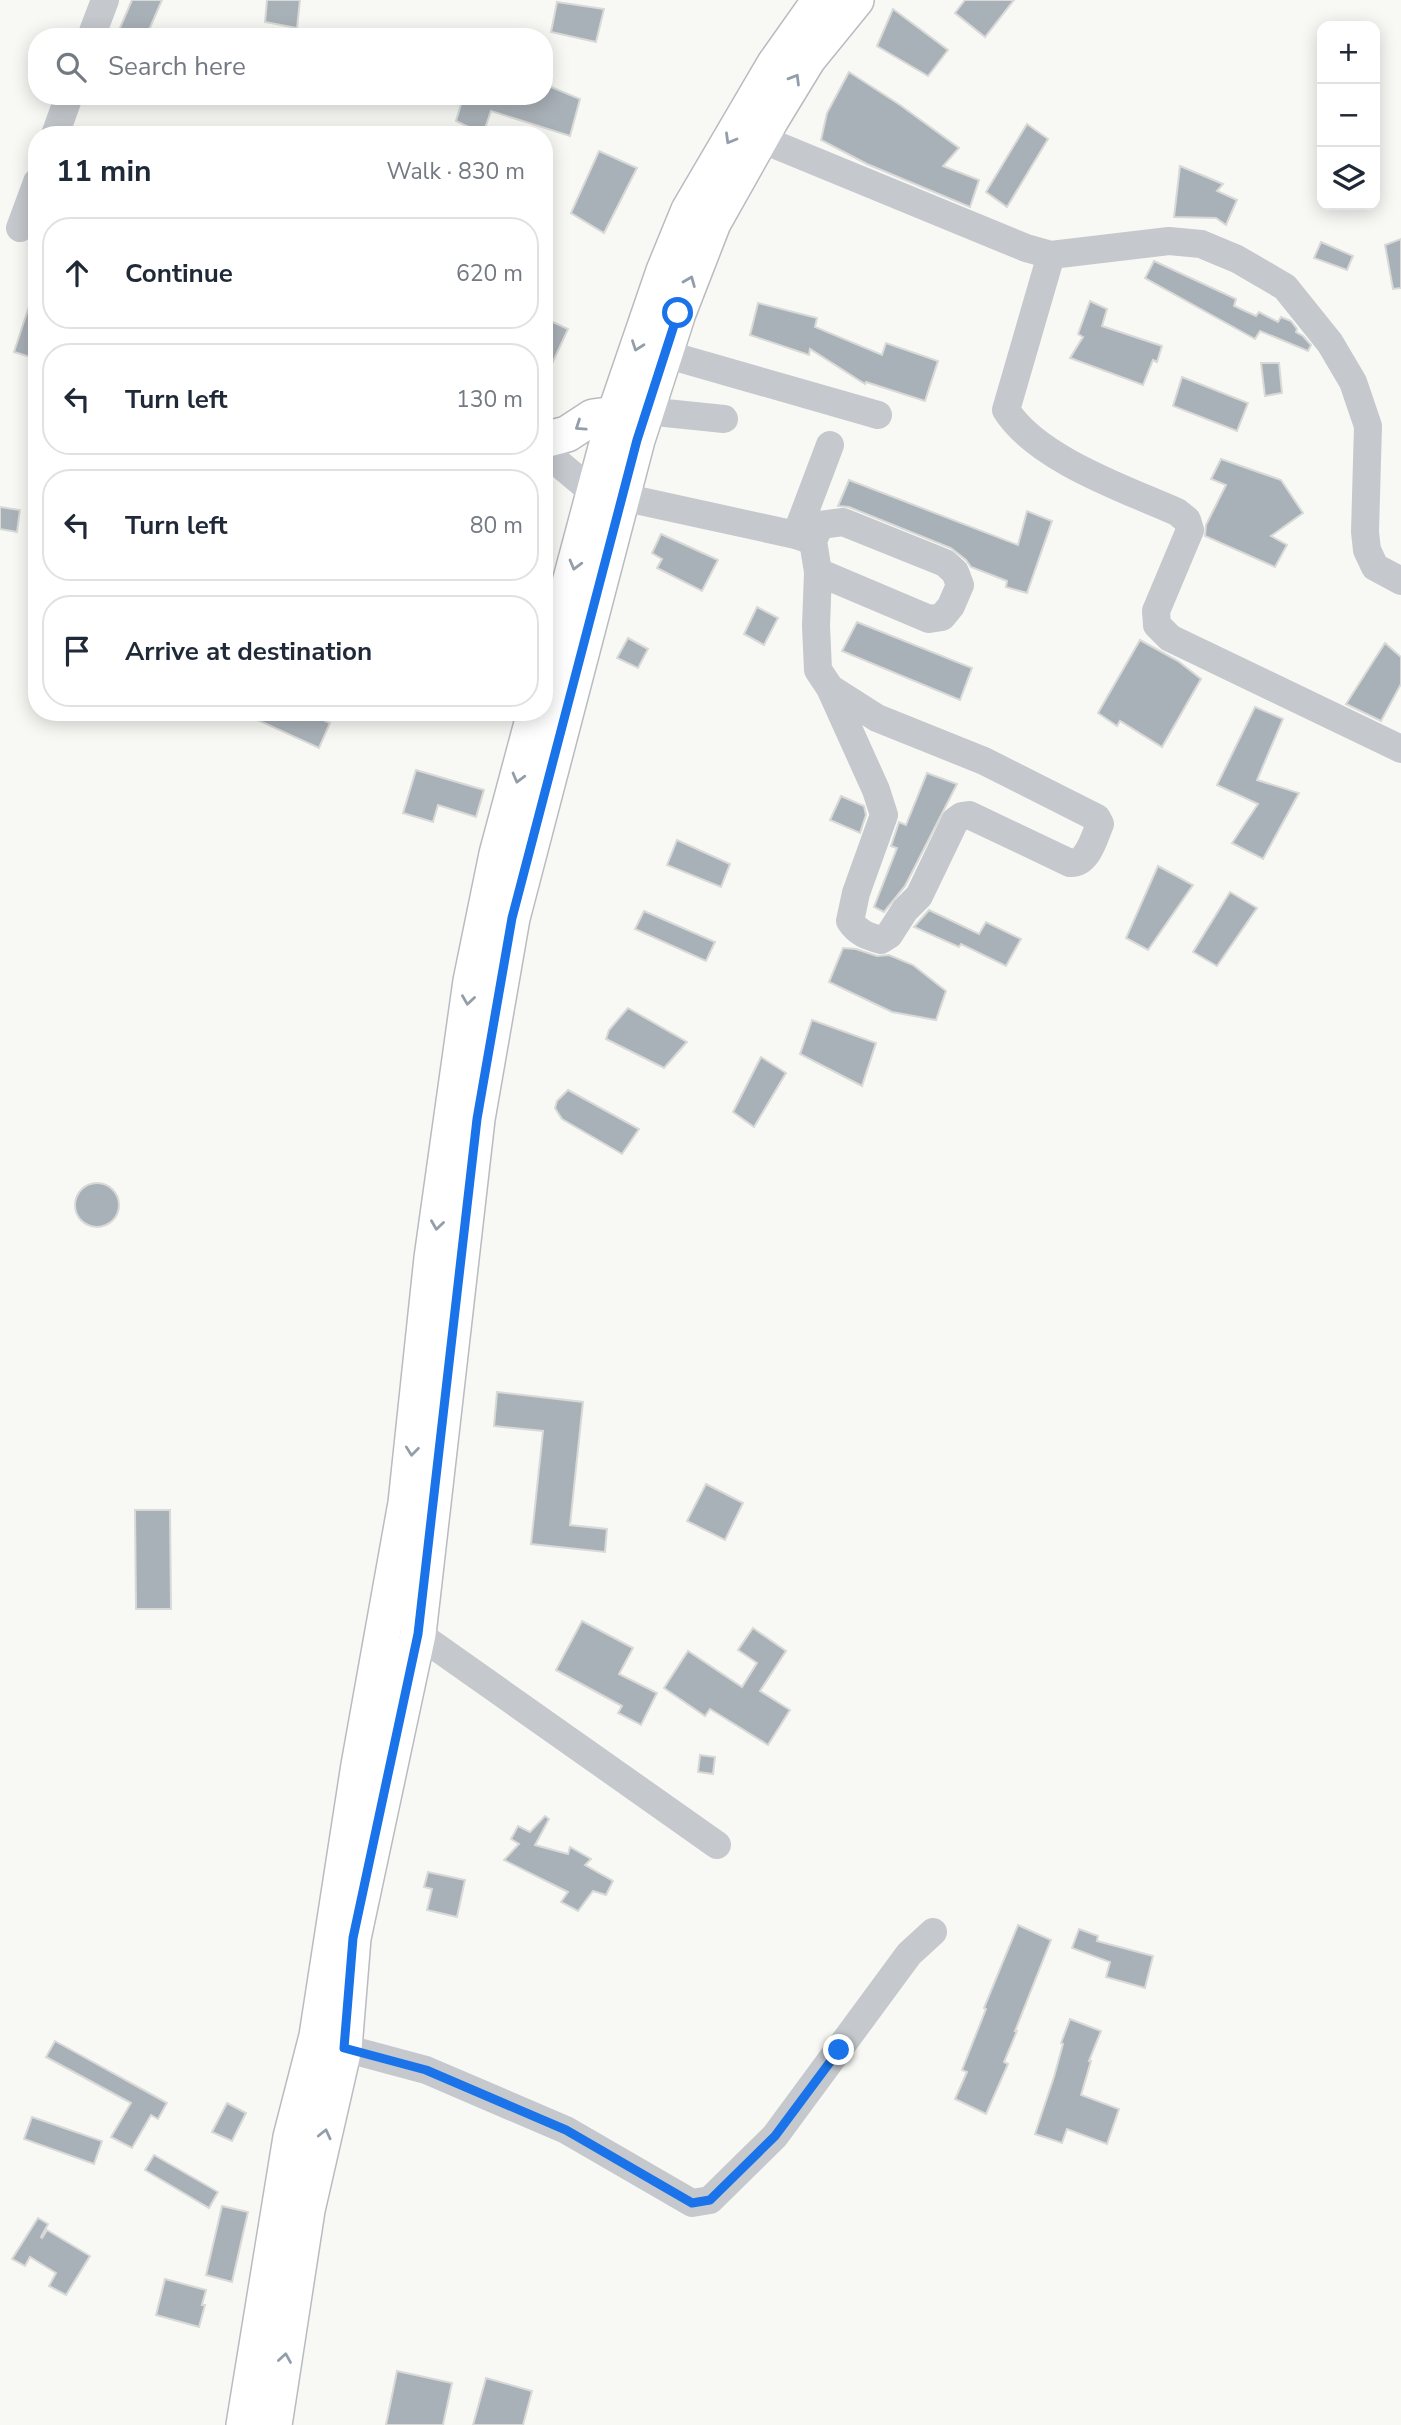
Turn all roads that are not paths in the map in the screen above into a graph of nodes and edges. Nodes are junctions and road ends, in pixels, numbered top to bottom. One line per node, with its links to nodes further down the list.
1 (105, 0): 4 (street)
2 (820, 0): 12 (main road, one-way to 12)
3 (856, 0): 7 (main road, one-way to 3)
4 (94, 28)
5 (66, 105): 6 (street)
6 (58, 126)
7 (761, 139): 10 (street); 11 (main road, one-way to 7)
8 (28, 205): 9 (street)
9 (19, 228)
10 (1051, 255): 21 (street); 25 (street)
11 (664, 354): 12 (main road); 13 (street)
12 (631, 413): 14 (street); 15 (main road, one-way to 15); 18 (main road)
13 (878, 415)
14 (724, 419)
15 (553, 438)
16 (830, 445): 19 (street)
17 (553, 457): 18 (street)
18 (608, 495): 19 (street); 22 (main road, one-way to 22); 26 (main road)
19 (804, 538): 20 (street); 20 (street)
20 (818, 572): 23 (street)
21 (1401, 580)
22 (553, 654)
23 (830, 688): 23 (street)
24 (534, 721): 29 (main road, one-way to 29)
25 (1401, 749)
26 (418, 1634): 27 (street); 29 (main road)
27 (717, 1845)
28 (933, 1931): 29 (street)
29 (330, 2042): 30 (main road); 31 (main road, one-way to 29)
30 (244, 2425)
31 (274, 2425)

